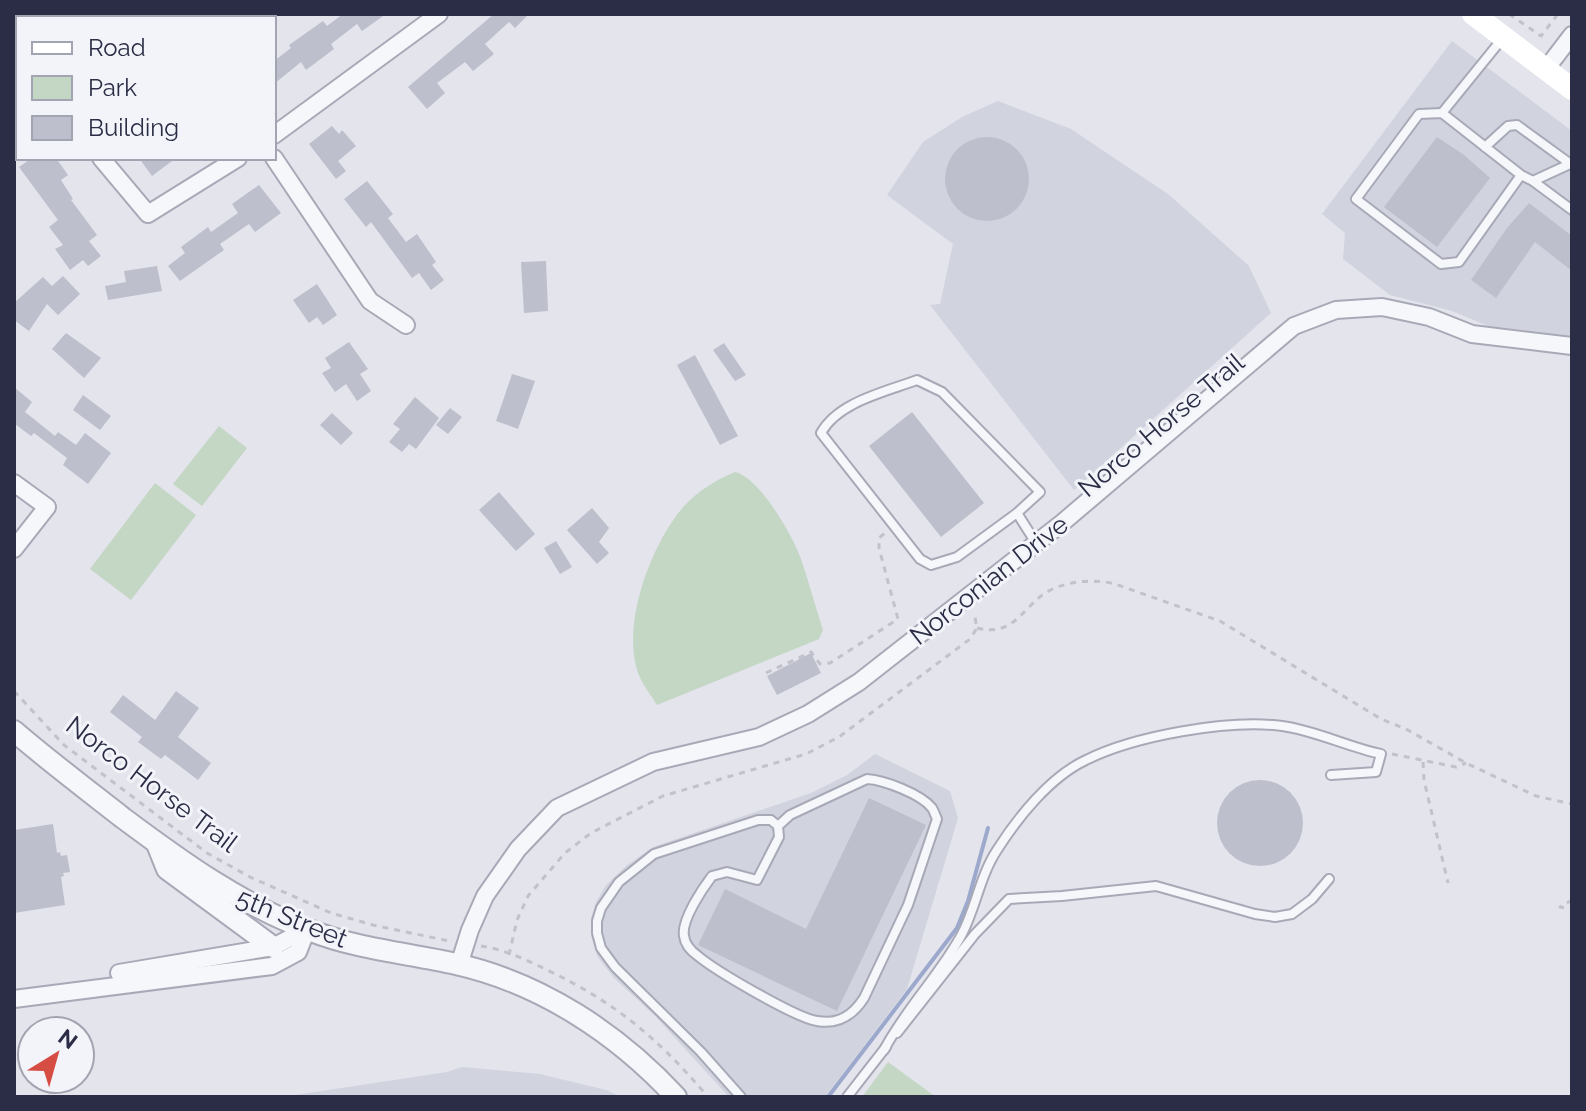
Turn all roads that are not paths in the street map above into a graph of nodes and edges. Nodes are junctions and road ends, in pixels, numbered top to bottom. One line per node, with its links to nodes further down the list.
1 (439, 14): 8 (street)
2 (1473, 14): 4 (main road)
3 (1572, 35): 5 (street)
4 (1503, 37): 5 (main road); 7 (lane)
5 (1546, 69): 6 (main road)
6 (1572, 89)
7 (1442, 113): 9 (lane); 14 (lane)
8 (276, 134)
9 (1485, 147): 13 (lane); 14 (lane)
10 (103, 160): 11 (street)
11 (235, 160)
12 (275, 160): 17 (street)
13 (1572, 164): 15 (lane)
14 (1521, 175): 15 (lane)
15 (1533, 181): 16 (lane)
16 (1572, 210)
17 (406, 325)
18 (1572, 346): 21 (street, Norconian Drive)
19 (14, 483): 22 (street)
20 (1017, 513): 20 (lane); 21 (lane)
21 (1036, 543): 30 (street, Norconian Drive)
22 (14, 549)
23 (14, 731): 26 (street, 5th Street)
24 (1331, 775): 33 (lane)
25 (778, 826): 25 (lane); 35 (lane)
26 (157, 844): 28 (street, 5th Street); 29 (street)
27 (1329, 879): 33 (lane)
28 (307, 929): 29 (street); 30 (street, 5th Street); 32 (street)
29 (273, 947): 31 (street)
30 (459, 965): 34 (street, 5th Street)
31 (14, 988)
32 (14, 999)
33 (884, 1050): 36 (lane)
34 (676, 1097)
35 (741, 1097)
36 (847, 1097)

